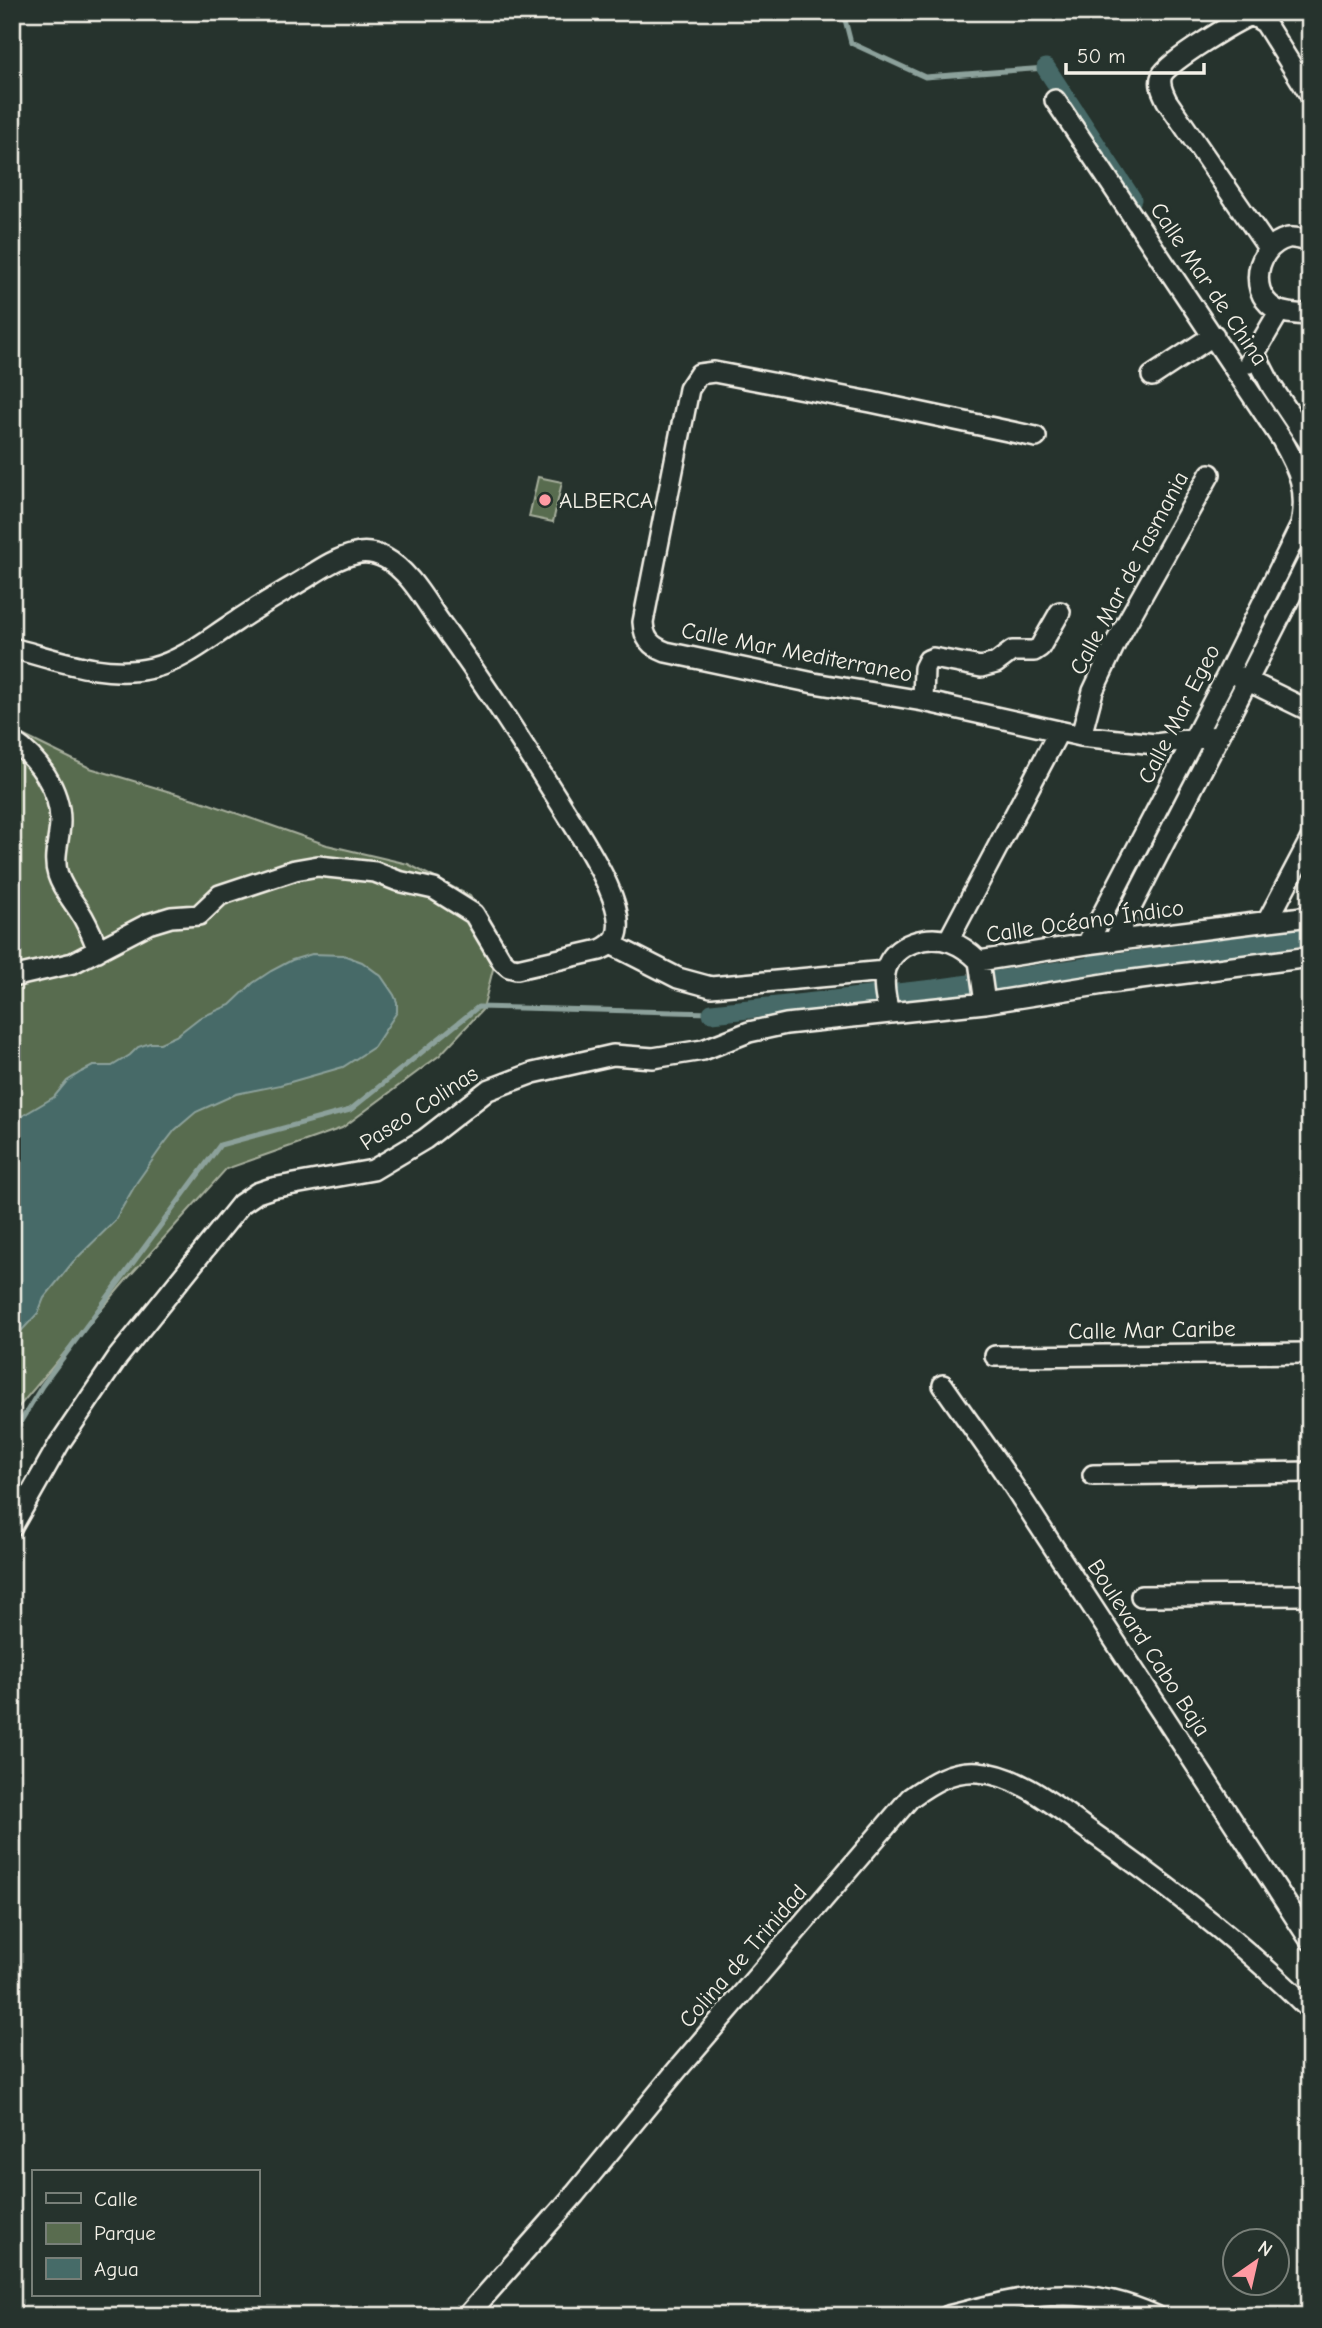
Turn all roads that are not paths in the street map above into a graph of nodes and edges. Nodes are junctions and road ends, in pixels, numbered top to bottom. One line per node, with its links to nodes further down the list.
1 (1310, 95): 4 (street)
2 (1055, 100): 7 (street, Calle Mar de China)
3 (1310, 241): 4 (street)
4 (1268, 248): 5 (street)
5 (1279, 312): 6 (street); 8 (street)
6 (1310, 312)
7 (1214, 335): 9 (street, Calle Mar de China); 10 (street)
8 (1254, 355): 9 (street); 12 (street, Calle Mar de China)
9 (1242, 375): 14 (street, Calle Mar de China)
10 (1152, 376)
11 (1035, 437): 19 (street, Calle Mar Mediterraneo)
12 (1310, 444)
13 (1210, 474): 22 (street, Calle Mar de Tasmania)
14 (1305, 504): 18 (street, Calle Mar Egeo)
15 (1310, 557): 18 (street, Calle Mar Egeo)
16 (1060, 612): 19 (street)
17 (12, 648): 31 (street)
18 (1239, 676): 20 (street); 23 (street, Calle Mar Egeo); 25 (street, Calle Mar Egeo)
19 (923, 701): 21 (street, Calle Mar Mediterraneo)
20 (1310, 711)
21 (1059, 731): 22 (street, Calle Mar Mediterraneo); 29 (street)
22 (1082, 736): 25 (street, Calle Mar Mediterraneo)
23 (1217, 736): 25 (street, Calle Mar Mediterraneo); 30 (street, Calle Mar Egeo)
24 (12, 741): 33 (street)
25 (1193, 741): 32 (street, Calle Mar Egeo)
26 (1310, 840): 28 (street)
27 (1310, 916): 28 (street, Calle Océano Índico)
28 (1268, 920): 30 (street, Calle Océano Índico)
29 (948, 940): 36 (street, Calle Océano Índico); 37 (street)
30 (1113, 941): 32 (street, Calle Océano Índico)
31 (611, 944): 33 (street); 37 (street)
32 (1088, 944): 36 (street, Calle Océano Índico)
33 (98, 951): 35 (street)
34 (1310, 957): 36 (street, Calle Océano Índico)
35 (12, 977)
36 (982, 981): 37 (street, Calle Océano Índico)
37 (886, 993): 43 (street, Paseo Colinas)
38 (1310, 1353): 39 (street, Calle Mar Caribe)
39 (995, 1356)
40 (943, 1385): 46 (street, Boulevard Cabo Baja)
41 (1310, 1472): 42 (street)
42 (1093, 1475)
43 (12, 1527)
44 (1310, 1595): 45 (street)
45 (1141, 1596)
46 (1310, 1940)
47 (1306, 1998): 48 (street, Colina de Trinidad)
48 (467, 2316)
49 (948, 2316): 50 (street)
50 (1156, 2316)

